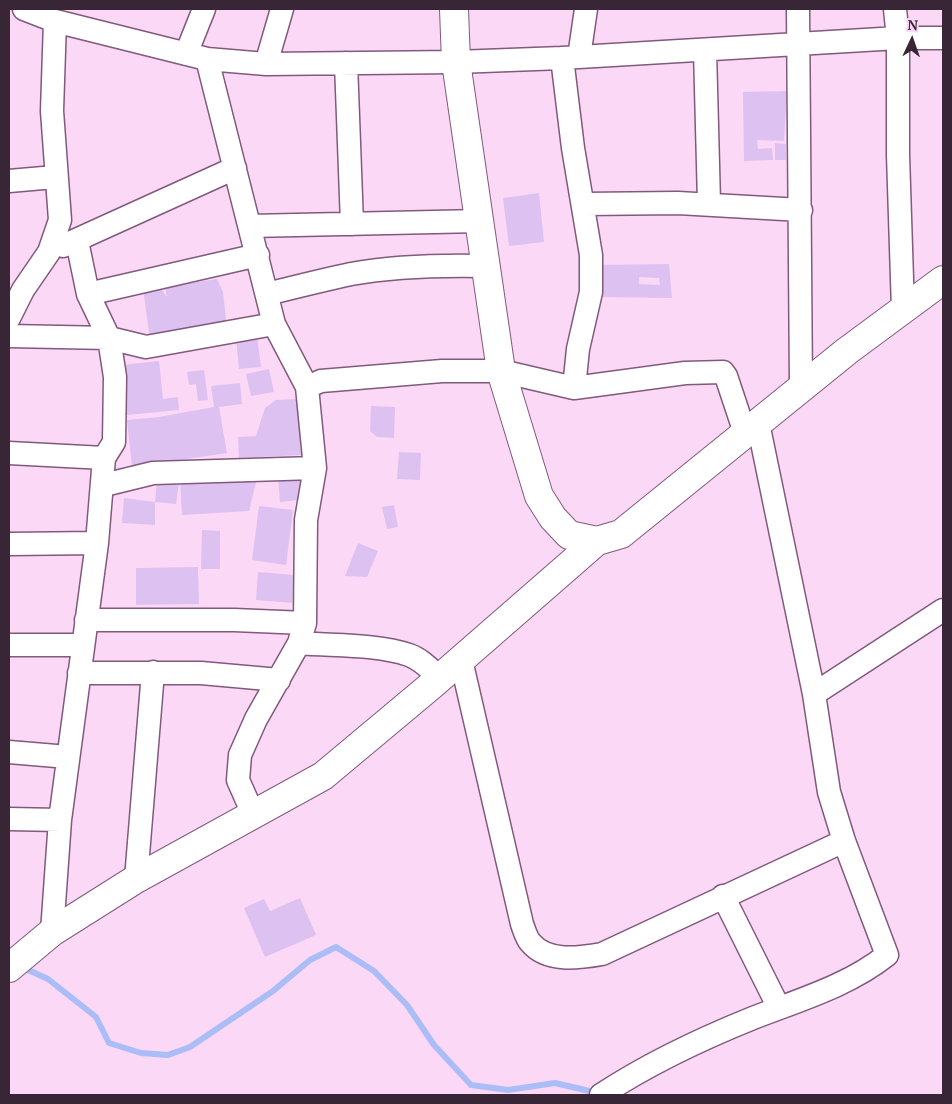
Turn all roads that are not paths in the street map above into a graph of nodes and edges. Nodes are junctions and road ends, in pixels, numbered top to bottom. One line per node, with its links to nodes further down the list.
1 (24, 9): 8 (street)
2 (204, 9): 13 (street)
3 (282, 9): 16 (street)
4 (454, 9): 15 (main road)
5 (586, 9): 14 (street)
6 (798, 9): 11 (street)
7 (895, 9): 9 (street)
8 (54, 21): 13 (street); 19 (street)
9 (898, 38): 10 (street); 11 (street); 35 (street)
10 (943, 38)
11 (798, 44): 12 (street); 23 (street)
12 (706, 50): 14 (street); 22 (street)
13 (197, 57): 16 (street); 18 (street)
14 (571, 58): 15 (street); 21 (street)
15 (456, 62): 17 (street); 24 (main road)
16 (266, 64): 17 (street)
17 (346, 64): 25 (street)
18 (235, 168): 26 (street); 27 (street)
19 (55, 177): 20 (street); 28 (street)
20 (9, 181)
21 (584, 204): 22 (street); 42 (street)
22 (709, 204): 23 (street)
23 (801, 210): 43 (street)
24 (480, 221): 25 (street); 30 (main road)
25 (352, 224): 26 (street)
26 (250, 226): 29 (street)
27 (77, 241): 28 (street); 33 (street)
28 (49, 252): 32 (street)
29 (258, 255): 33 (street); 34 (street)
30 (486, 266): 34 (street); 40 (main road)
31 (943, 280): 35 (main road)
32 (16, 287): 36 (street)
33 (88, 294): 39 (street)
34 (268, 294): 37 (street)
35 (902, 310): 43 (main road)
36 (9, 318)
37 (274, 324): 39 (street); 41 (street)
38 (9, 336): 39 (street)
39 (109, 338): 46 (street)
40 (501, 371): 41 (street); 42 (street); 49 (main road)
41 (307, 387): 47 (street)
42 (574, 388): 44 (street)
43 (801, 388): 44 (main road)
44 (751, 428): 49 (main road); 62 (street)
45 (9, 453): 46 (street)
46 (104, 458): 48 (street)
47 (315, 468): 48 (street); 54 (street)
48 (104, 485): 51 (street)
49 (597, 541): 57 (main road)
50 (9, 544): 51 (street)
51 (97, 544): 53 (street)
52 (943, 610): 62 (street)
53 (86, 620): 54 (street); 55 (street)
54 (302, 633): 60 (street); 61 (street)
55 (83, 645): 56 (street); 59 (street)
56 (9, 646)
57 (461, 660): 60 (main road); 70 (street)
58 (153, 672): 59 (street); 61 (street); 69 (street)
59 (79, 673): 64 (street)
60 (440, 678): 65 (main road)
61 (279, 680): 65 (street)
62 (814, 694): 68 (street)
63 (9, 752): 64 (street)
64 (68, 757): 67 (street)
65 (253, 814): 69 (main road)
66 (9, 819): 67 (street)
67 (60, 820): 71 (street)
68 (844, 841): 70 (street); 73 (street)
69 (136, 879): 71 (main road)
70 (723, 896): 73 (street)
71 (52, 932): 72 (main road)
72 (9, 968)
73 (778, 1008): 74 (street)
74 (601, 1095)

